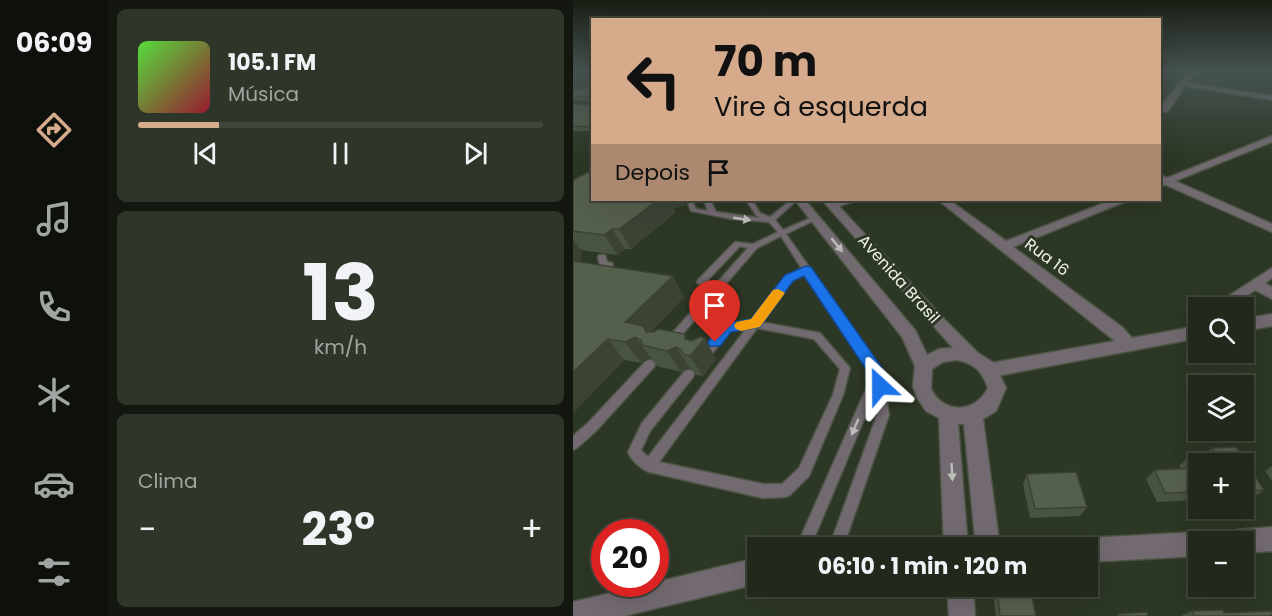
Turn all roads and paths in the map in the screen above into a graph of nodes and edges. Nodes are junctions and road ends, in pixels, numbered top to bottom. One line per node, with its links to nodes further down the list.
1 (1272, 139): 2 (street)
2 (1162, 181): 14 (street)
3 (707, 201): 11 (lane)
4 (750, 201): 13 (lane)
5 (793, 201): 13 (lane)
6 (801, 201): 12 (street, Avenida Brasil)
7 (944, 201): 17 (street, Rua 16)
8 (1117, 201): 17 (street)
9 (830, 202): 35 (street, Avenida Brasil)
10 (691, 204): 11 (lane)
11 (713, 214): 13 (lane, one-way to 13)
12 (815, 218): 15 (lane); 37 (street, Avenida Brasil, one-way to 37)
13 (771, 220): 15 (lane)
14 (1272, 228)
15 (782, 232): 16 (lane); 20 (lane)
16 (755, 246): 22 (lane); 33 (lane)
17 (1004, 246): 32 (street, Rua 16)
18 (601, 257): 19 (lane)
19 (609, 265)
20 (806, 270): 28 (lane); 39 (lane)
21 (1272, 272): 23 (street)
22 (701, 282)
23 (1255, 283): 24 (street); 25 (street)
24 (1272, 294)
25 (1234, 297)
26 (1272, 320): 27 (street)
27 (1254, 323)
28 (755, 324): 34 (lane); 44 (lane); 44 (lane)
29 (1188, 326): 31 (street)
30 (1188, 334): 31 (street)
31 (1171, 337): 32 (street)
32 (1128, 345): 38 (street)
33 (664, 348)
34 (704, 356)
35 (971, 356): 37 (street); 38 (street, Avenida Brasil)
36 (650, 364): 43 (lane)
37 (924, 366): 41 (street, Avenida Brasil)
38 (991, 370): 42 (street)
39 (878, 373): 45 (lane, one-way to 45); 46 (lane)
40 (689, 374): 44 (lane)
41 (948, 414): 42 (street); 47 (street, one-way to 47)
42 (973, 415): 48 (street)
43 (573, 444)
44 (649, 466)
45 (808, 537)
46 (840, 537)
47 (955, 537)
48 (987, 537)
49 (1272, 539): 50 (street)
50 (1254, 540)
51 (1188, 545): 52 (street)
52 (1098, 549)
53 (747, 573): 55 (street)
54 (961, 597): 56 (street)
55 (573, 615)
56 (963, 616)

